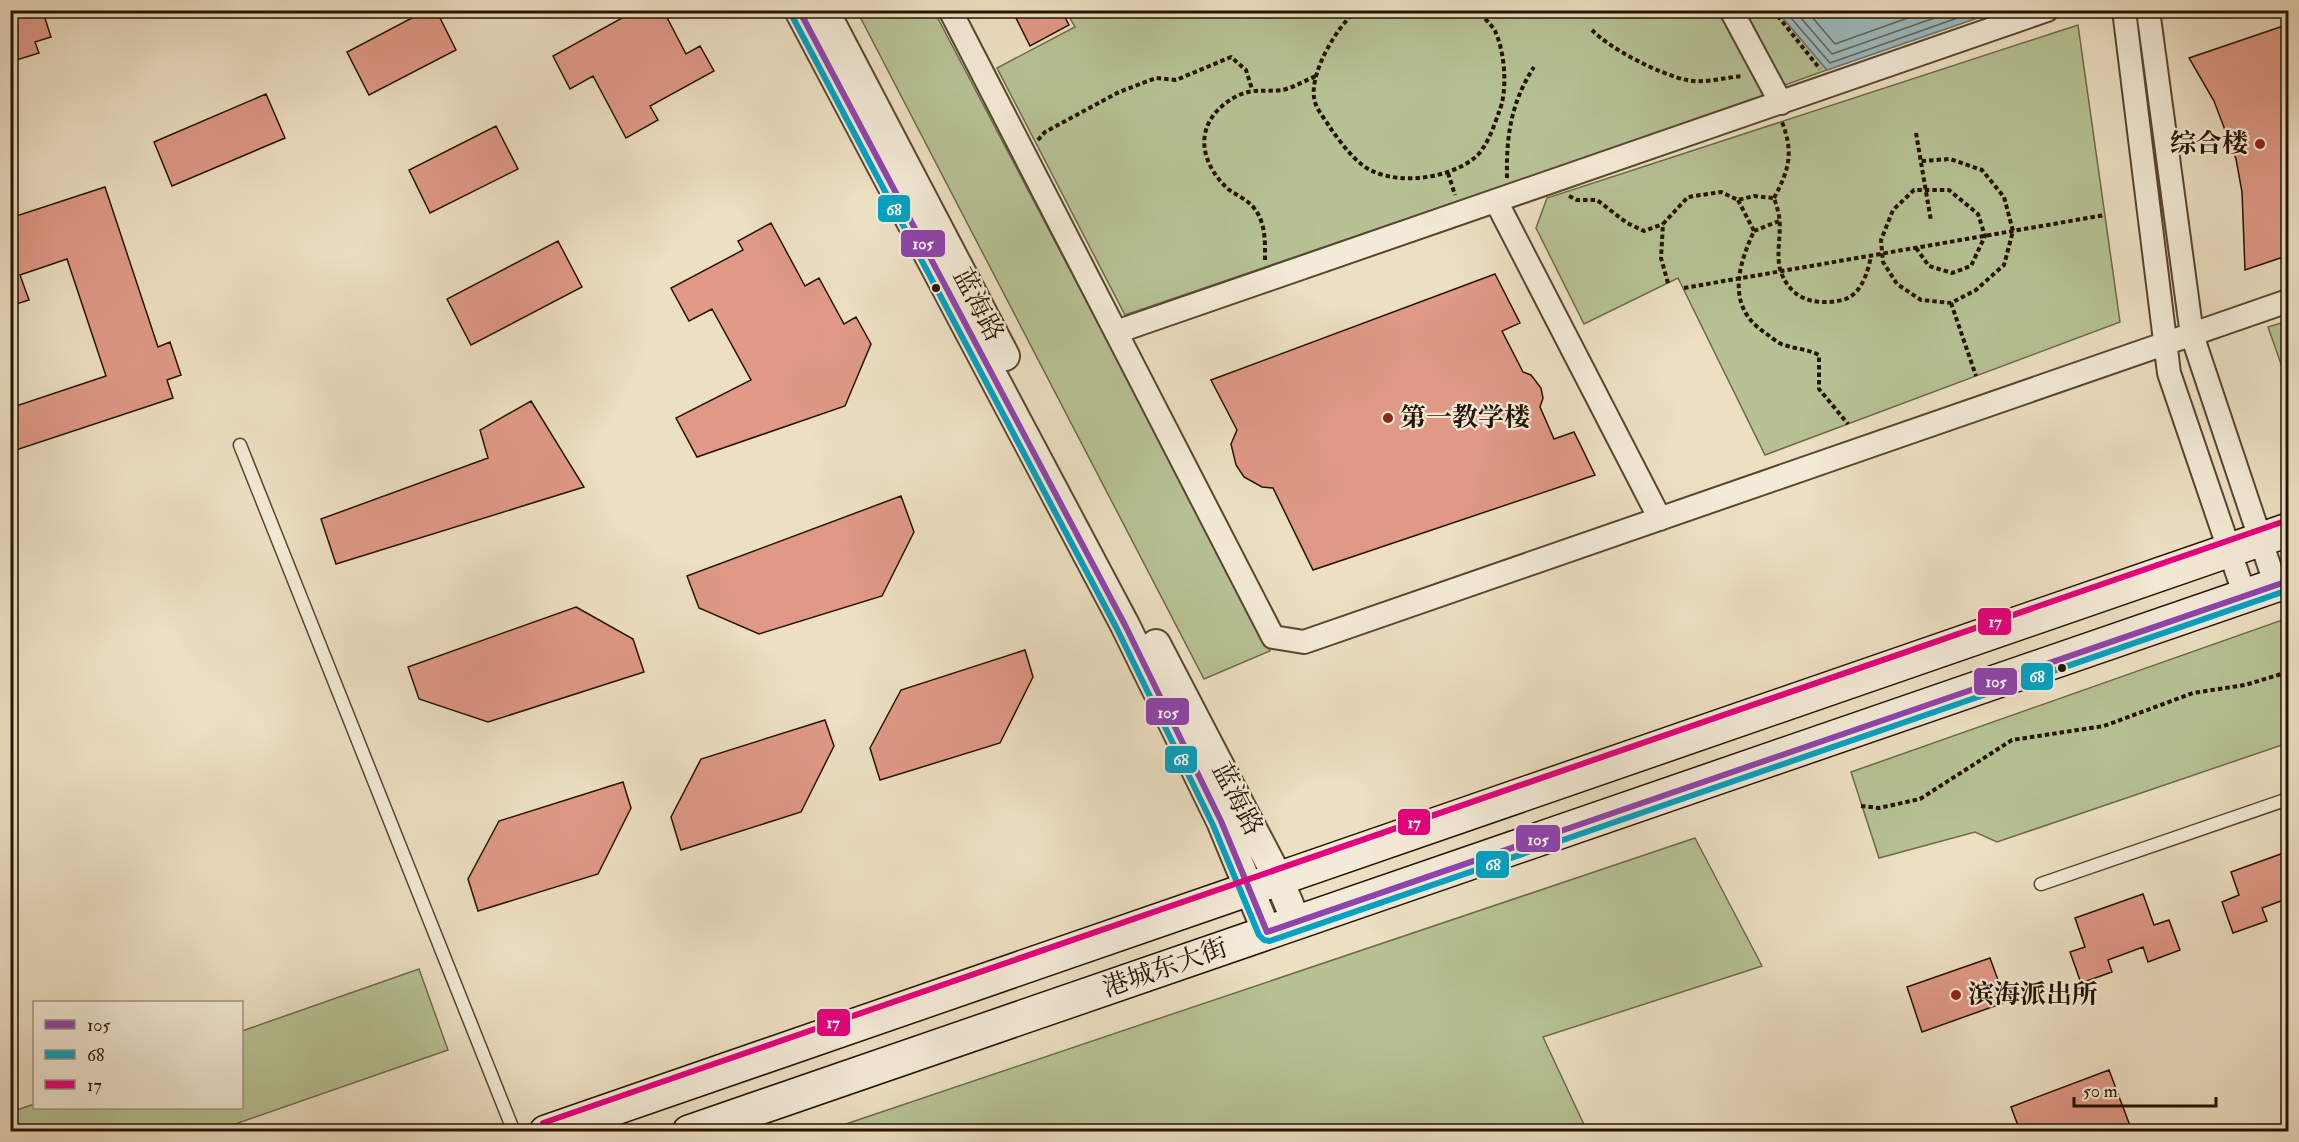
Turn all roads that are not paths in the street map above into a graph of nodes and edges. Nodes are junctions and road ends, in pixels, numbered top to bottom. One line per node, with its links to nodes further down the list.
1 (799, 10): 23 (street, 蓝海路)
2 (824, 10): 21 (street, 蓝海路)
3 (950, 10): 11 (street)
4 (1731, 10): 8 (street)
5 (2047, 10): 8 (street)
6 (2124, 10): 13 (street)
7 (2148, 10): 12 (street)
8 (1781, 112): 9 (street)
9 (1501, 193): 11 (street); 15 (street)
10 (2289, 301): 12 (street)
11 (1116, 332): 15 (street)
12 (2192, 335): 13 (street); 16 (street)
13 (2165, 345): 15 (street); 17 (street)
14 (240, 446): 25 (lane)
15 (1660, 519)
16 (2275, 535): 17 (main road, 港城东大街); 18 (street)
17 (2230, 550): 19 (street); 21 (main road, 港城东大街)
18 (2282, 583): 19 (main road, 港城东大街)
19 (2245, 596): 24 (main road, 港城东大街)
20 (2289, 798): 22 (lane)
21 (1278, 878): 23 (main road, 港城东大街); 24 (street, 蓝海路)
22 (2041, 884)
23 (1249, 890): 24 (street, 蓝海路); 26 (main road, 港城东大街)
24 (1282, 927): 27 (main road, 港城东大街)
25 (514, 1131)
26 (546, 1131)
27 (689, 1131)

